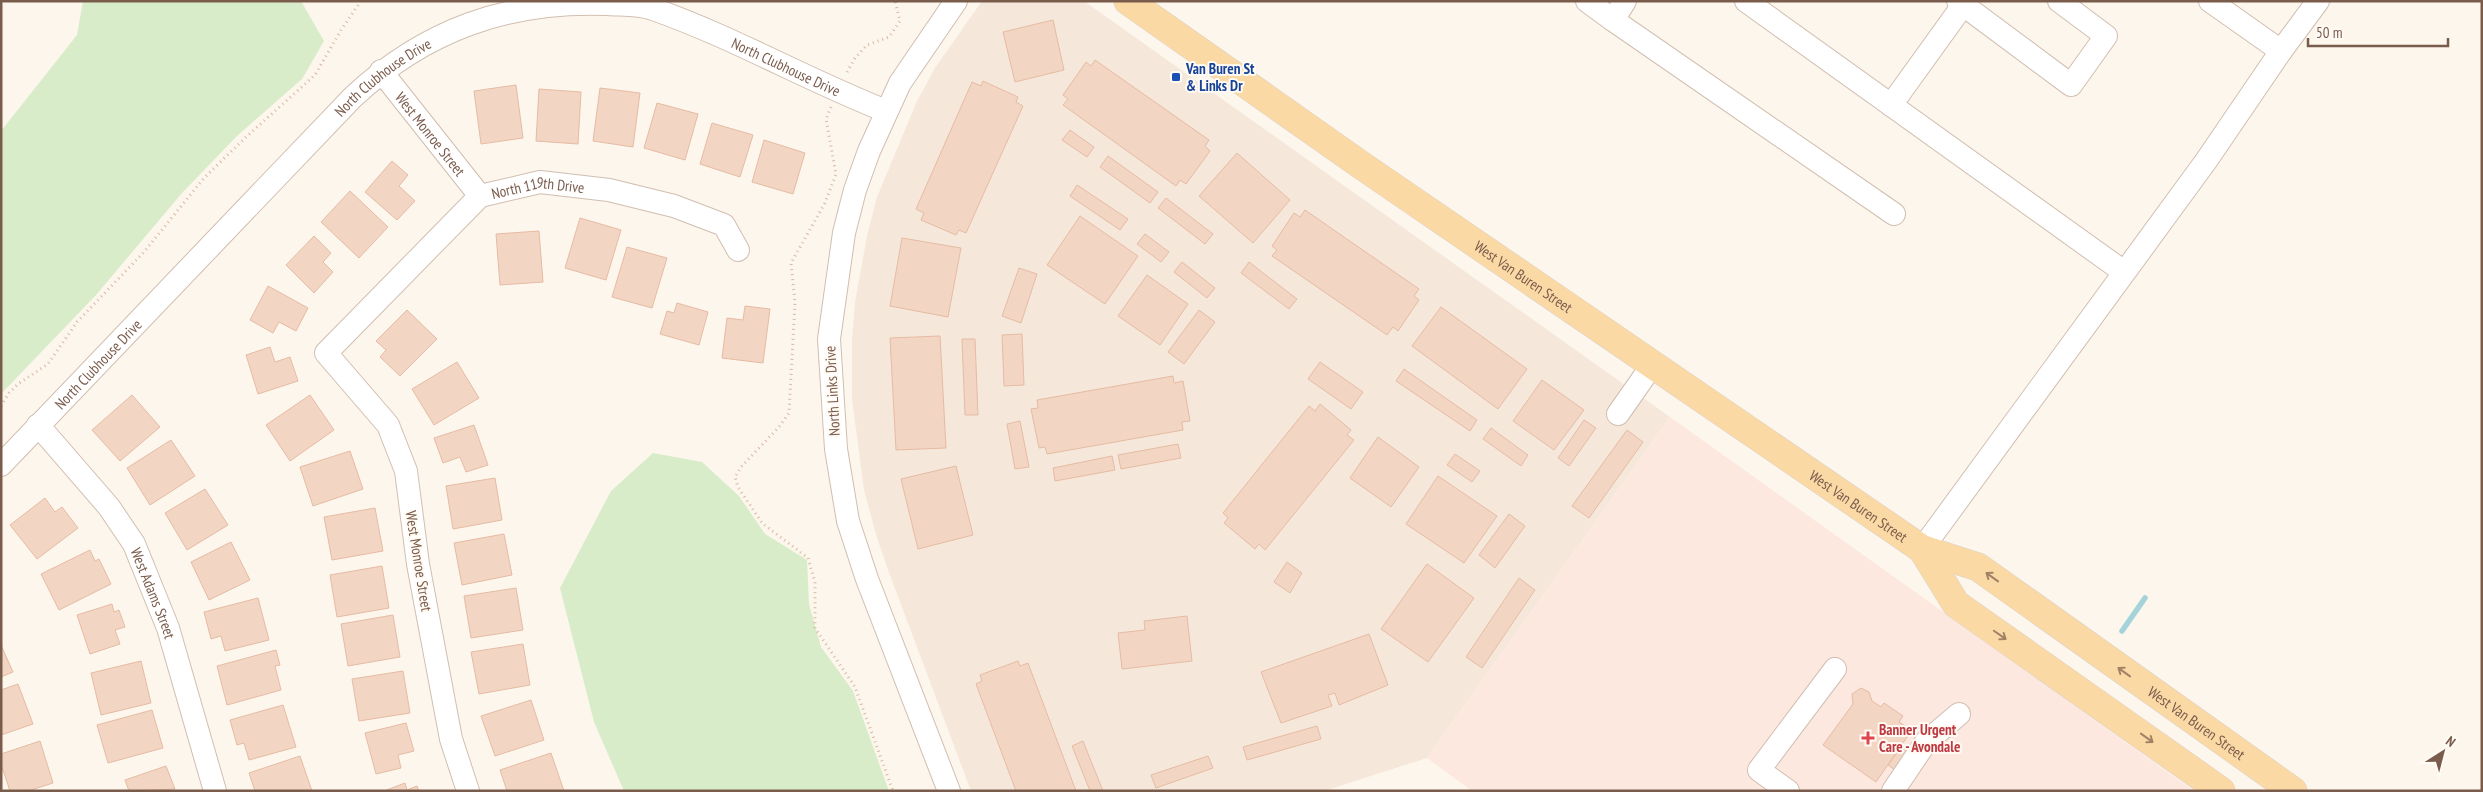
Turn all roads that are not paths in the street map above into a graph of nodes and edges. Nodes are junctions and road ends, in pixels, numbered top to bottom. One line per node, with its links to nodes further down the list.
1 (956, 1): 14 (street, North Links Drive)
2 (1128, 1): 20 (main road, West Van Buren Street)
3 (1586, 1): 10 (street)
4 (1625, 1): 10 (street)
5 (1746, 1): 13 (street)
6 (2060, 1): 9 (street)
7 (2210, 1): 11 (street)
8 (2318, 1): 11 (street)
9 (1962, 2): 13 (street)
10 (1612, 20): 16 (street)
11 (2281, 52): 18 (street)
12 (382, 71): 14 (street, North Clubhouse Drive); 15 (street, West Monroe Street); 22 (street, North Clubhouse Drive)
13 (1891, 105): 18 (street)
14 (886, 111): 31 (street, North Links Drive)
15 (480, 196): 17 (street, North 119th Drive); 19 (street, North 119th Drive)
16 (1894, 214)
17 (738, 250)
18 (2124, 272): 24 (street)
19 (326, 353): 30 (street, West Monroe Street)
20 (1653, 364): 21 (street); 24 (main road, West Van Buren Street)
21 (1618, 414)
22 (38, 425): 23 (street, North Clubhouse Drive); 29 (street, West Adams Street)
23 (1, 465)
24 (1922, 549): 26 (main road, West Van Buren Street, one-way to 26); 28 (main road, West Van Buren Street, one-way to 24)
25 (1835, 669): 32 (street)
26 (2092, 698): 28 (main road); 34 (main road, West Van Buren Street, one-way to 34)
27 (1959, 714): 33 (street)
28 (2247, 759): 35 (main road, West Van Buren Street)
29 (215, 791)
30 (468, 791)
31 (949, 791)
32 (1788, 791)
33 (1893, 791)
34 (2221, 791)
35 (2293, 791)

